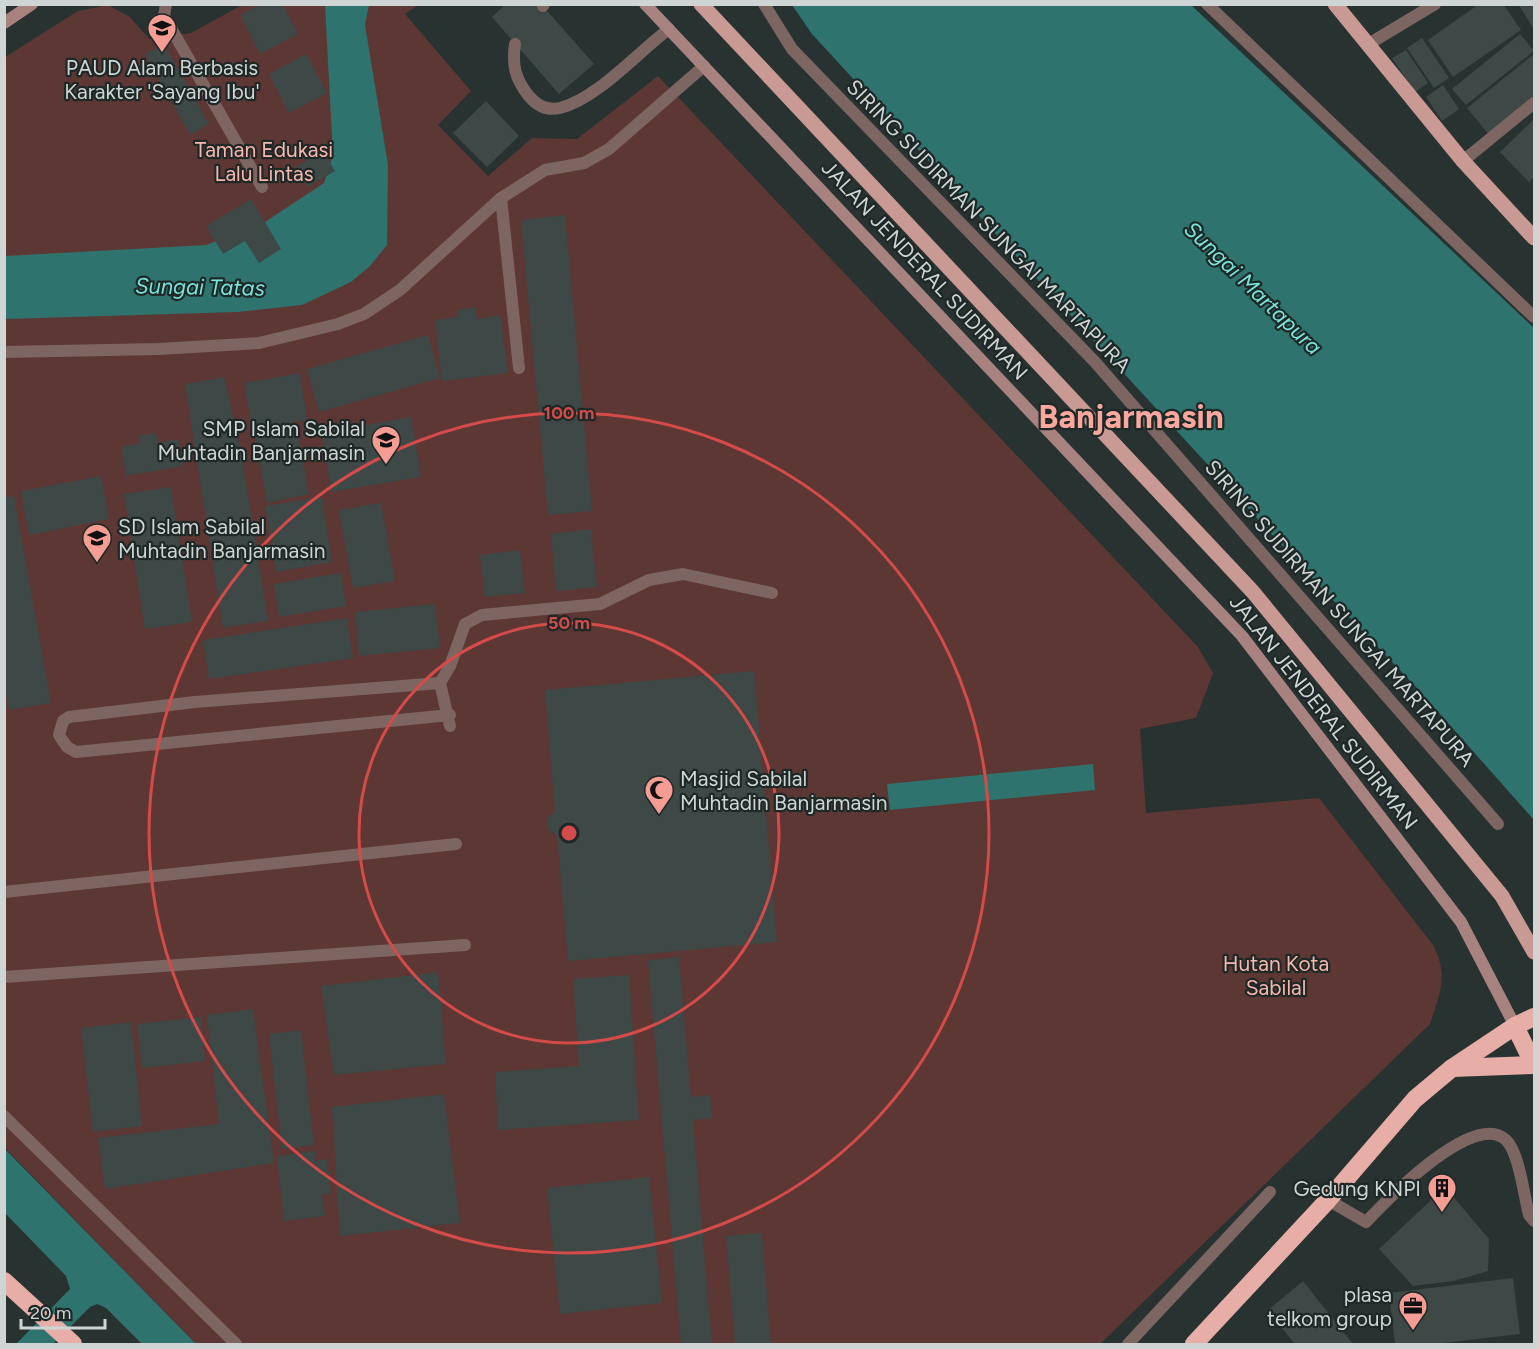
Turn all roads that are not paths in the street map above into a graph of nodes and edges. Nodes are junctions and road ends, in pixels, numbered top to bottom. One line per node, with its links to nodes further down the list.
1 (32, 4): 9 (main road)
2 (166, 4): 16 (street)
3 (645, 4): 10 (main road, JALAN JENDERAL SUDIRMAN)
4 (701, 4): 28 (main road, JALAN JENDERAL SUDIRMAN)
5 (764, 4): 24 (street, SIRING SUDIRMAN SUNGAI MARTAPURA)
6 (1207, 4): 19 (street)
7 (1335, 4): 12 (main road)
8 (1435, 4): 12 (street)
9 (4, 23)
10 (669, 29): 11 (street); 13 (main road, JALAN JENDERAL SUDIRMAN)
11 (515, 44)
12 (1367, 45): 15 (main road)
13 (704, 66): 17 (street); 31 (main road, JALAN JENDERAL SUDIRMAN)
14 (1534, 103): 15 (street)
15 (1463, 161): 18 (main road)
16 (262, 187)
17 (501, 198): 20 (street); 21 (street)
18 (1534, 238)
19 (1534, 317)
20 (4, 352)
21 (519, 368)
22 (772, 593): 23 (street)
23 (440, 682): 23 (street)
24 (1498, 824)
25 (456, 844): 26 (street)
26 (4, 892)
27 (465, 945): 29 (street)
28 (1534, 952)
29 (4, 977)
30 (1534, 1017): 31 (highway)
31 (1515, 1026): 32 (highway); 33 (highway)
32 (1534, 1065): 33 (highway)
33 (1452, 1068): 36 (highway)
34 (4, 1116): 40 (street)
35 (1270, 1192): 41 (street)
36 (1328, 1200): 37 (street); 42 (highway)
37 (1534, 1221)
38 (8, 1290): 39 (highway)
39 (69, 1340)
40 (237, 1344)
41 (1128, 1344)
42 (1194, 1344)

